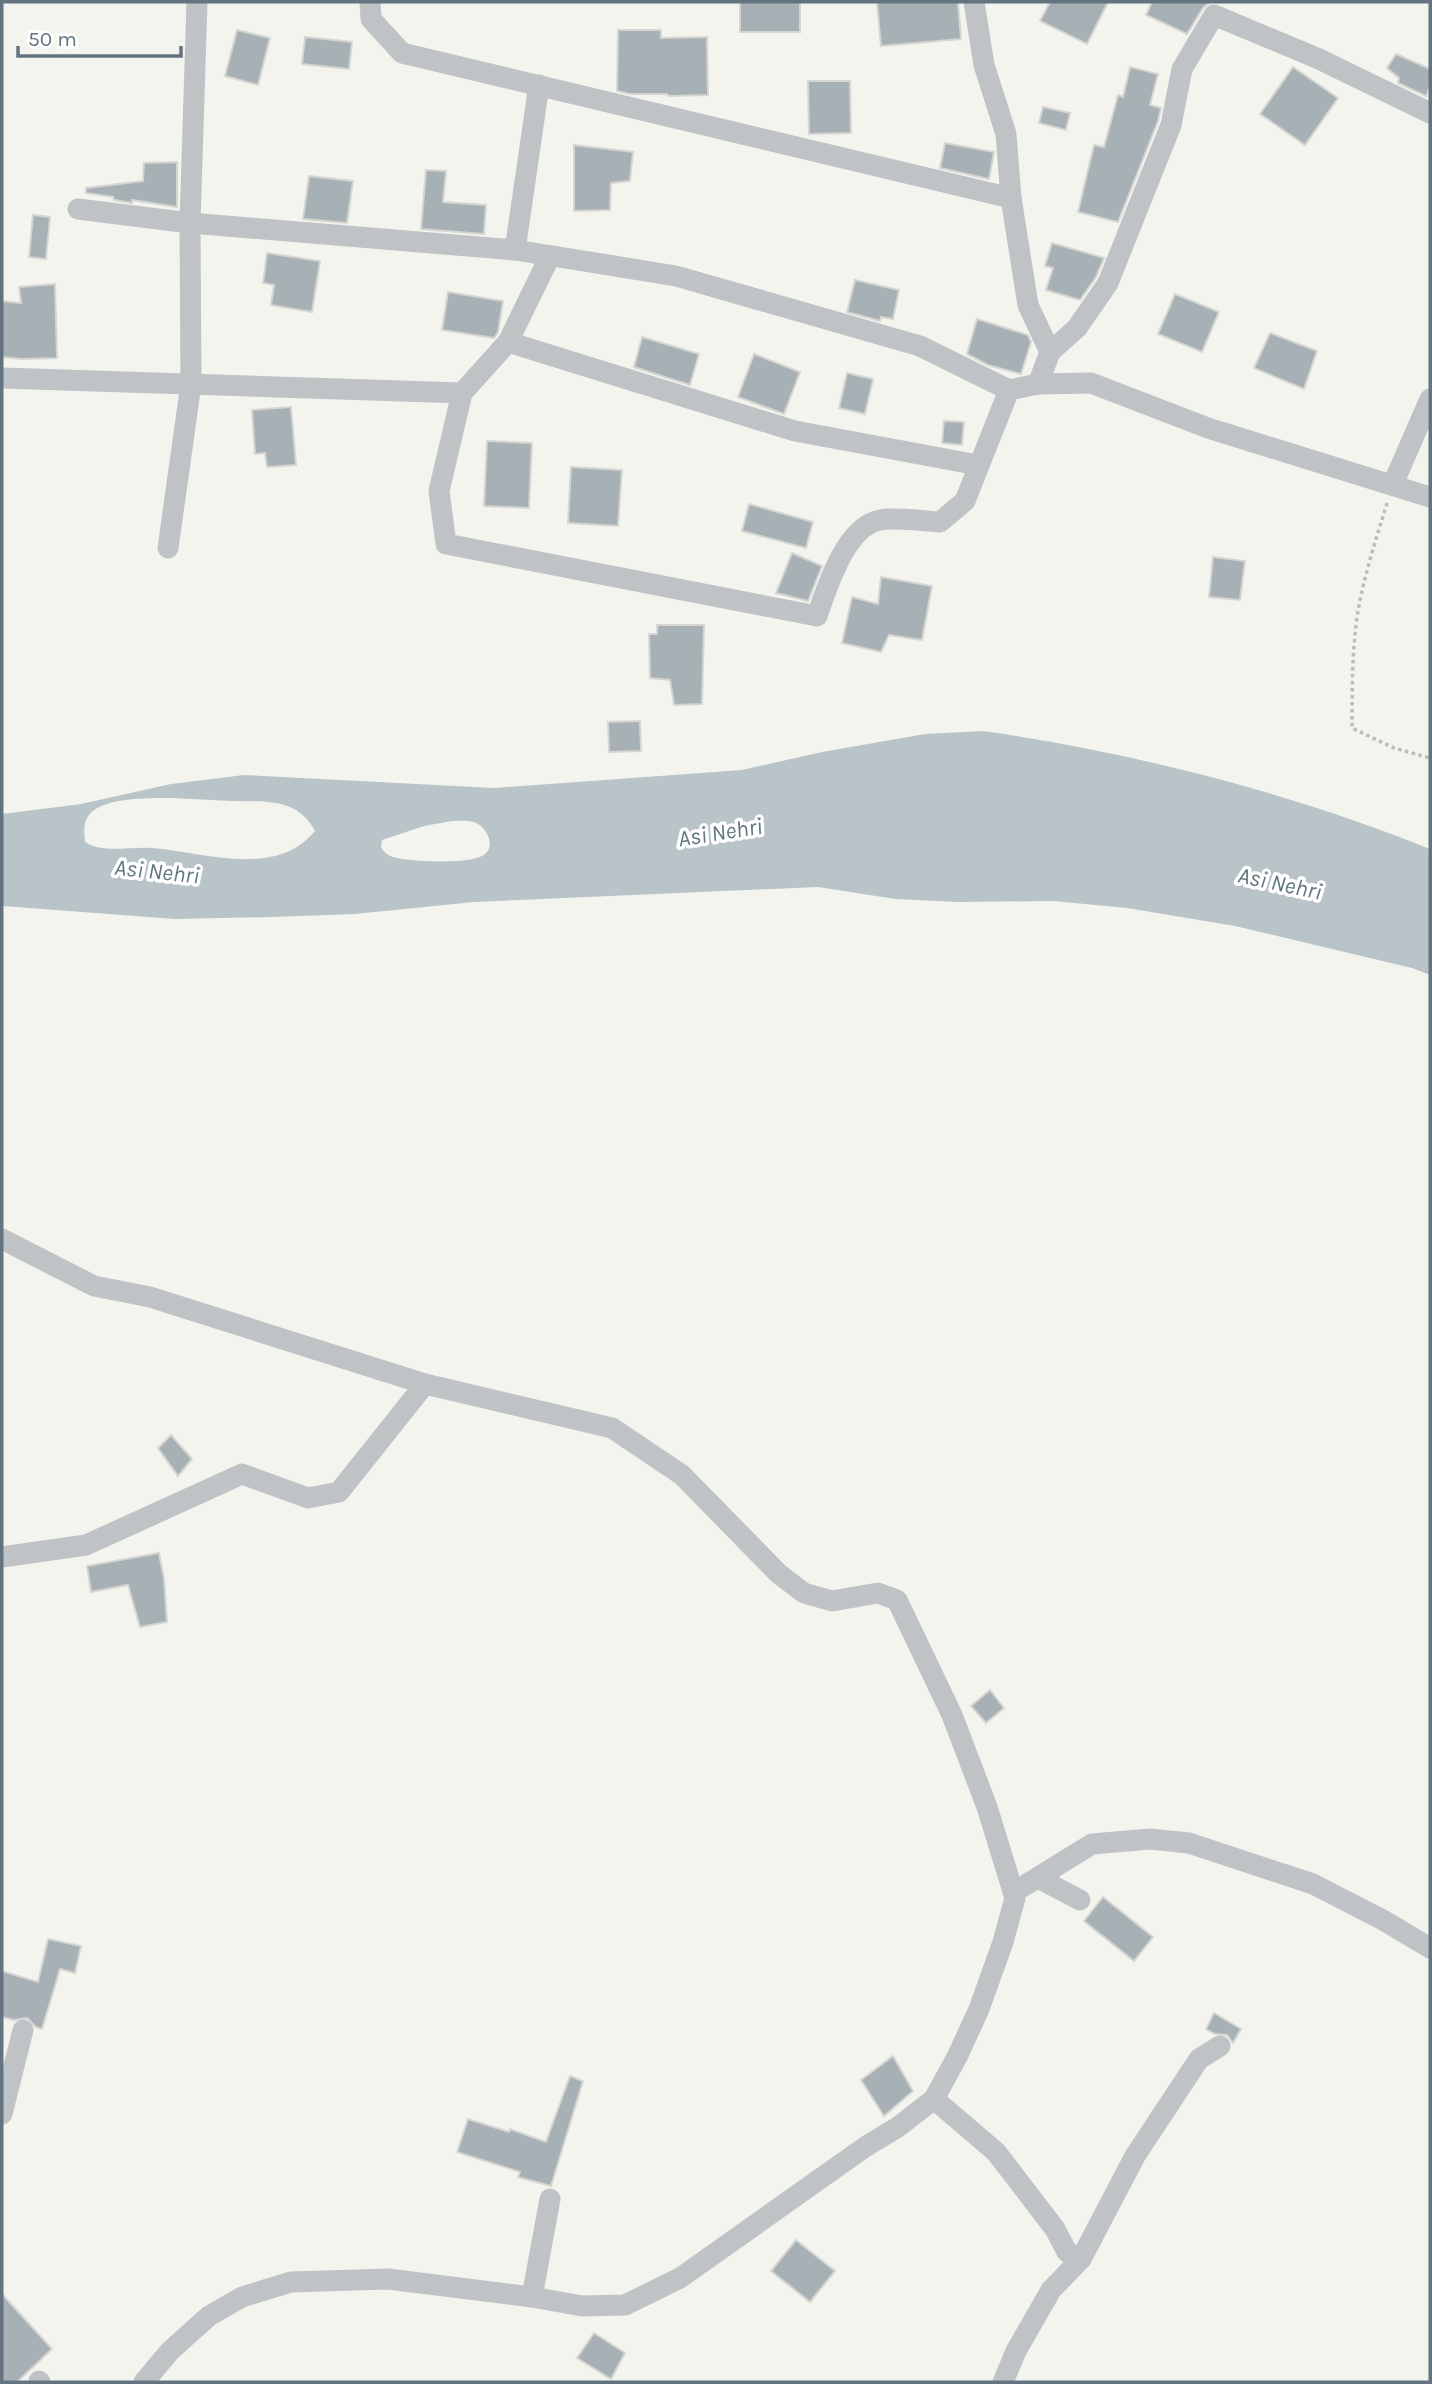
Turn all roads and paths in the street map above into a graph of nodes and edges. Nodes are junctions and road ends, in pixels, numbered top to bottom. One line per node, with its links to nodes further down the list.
1 (197, 2): 9 (street)
2 (370, 2): 5 (street)
3 (974, 2): 7 (street)
4 (1229, 12): 6 (street); 13 (street)
5 (538, 85): 7 (street); 10 (street)
6 (1430, 113)
7 (1011, 198): 13 (street)
8 (78, 209): 9 (street)
9 (190, 223): 10 (street); 15 (street)
10 (515, 250): 11 (street)
11 (550, 256): 12 (street); 17 (street)
12 (508, 342): 18 (street); 20 (street)
13 (1051, 352): 16 (street)
14 (2, 378): 15 (street)
15 (191, 384): 18 (street); 23 (street)
16 (1038, 384): 17 (street); 21 (street)
17 (1009, 390): 20 (street)
18 (461, 393): 20 (street)
19 (1430, 399): 21 (street)
20 (978, 466)
21 (1393, 484): 22 (street); 24 (path)
22 (1430, 497)
23 (168, 548)
24 (1430, 758)
25 (2, 1239): 26 (street)
26 (425, 1384): 27 (street); 29 (street)
27 (2, 1557)
28 (1038, 1878): 29 (street); 30 (street); 31 (street)
29 (1014, 1892): 34 (street)
30 (1080, 1900)
31 (1430, 1948)
32 (23, 2029): 35 (street)
33 (1220, 2046): 37 (street)
34 (934, 2099): 37 (street); 38 (street)
35 (2, 2113)
36 (550, 2199): 38 (street)
37 (1082, 2259): 40 (street)
38 (532, 2297): 39 (street)
39 (144, 2382)
40 (1003, 2382)

